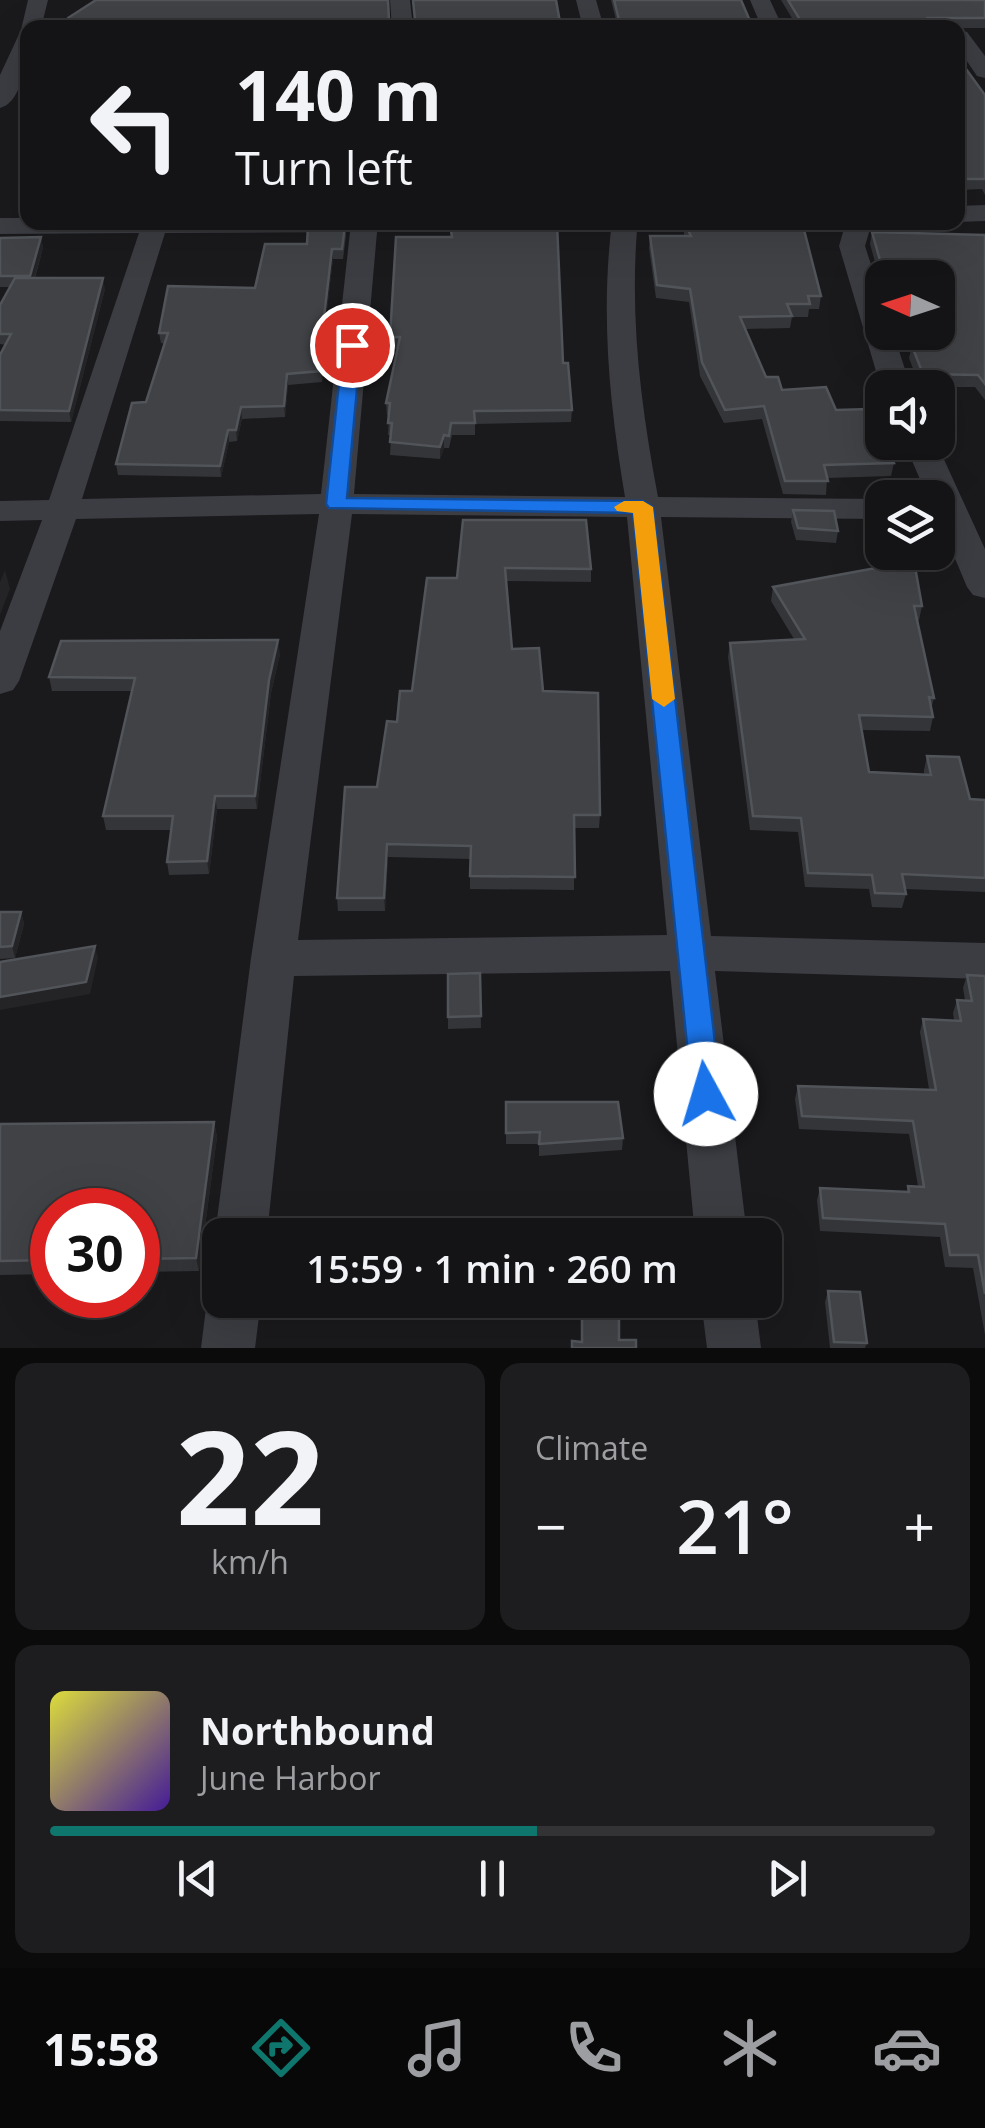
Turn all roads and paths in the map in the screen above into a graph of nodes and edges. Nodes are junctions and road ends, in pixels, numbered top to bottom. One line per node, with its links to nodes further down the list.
1 (965, 44): 3 (street)
2 (20, 63): 4 (street)
3 (985, 71)
4 (0, 100)
5 (153, 230): 16 (street)
6 (364, 230): 11 (street)
7 (624, 230): 12 (street)
8 (857, 230): 9 (street)
9 (890, 370)
10 (930, 460): 14 (street)
11 (336, 504): 12 (street); 16 (street); 20 (street)
12 (643, 507): 13 (street); 19 (street)
13 (865, 508)
14 (958, 509): 17 (street)
15 (0, 511): 16 (street)
16 (62, 511): 18 (street)
17 (985, 588)
18 (0, 681)
19 (691, 952): 20 (street); 21 (street); 23 (street)
20 (272, 958): 22 (street)
21 (985, 962)
22 (243, 1218)
23 (719, 1218)
24 (232, 1318): 26 (street)
25 (730, 1318): 27 (street)
26 (228, 1348)
27 (734, 1348)

